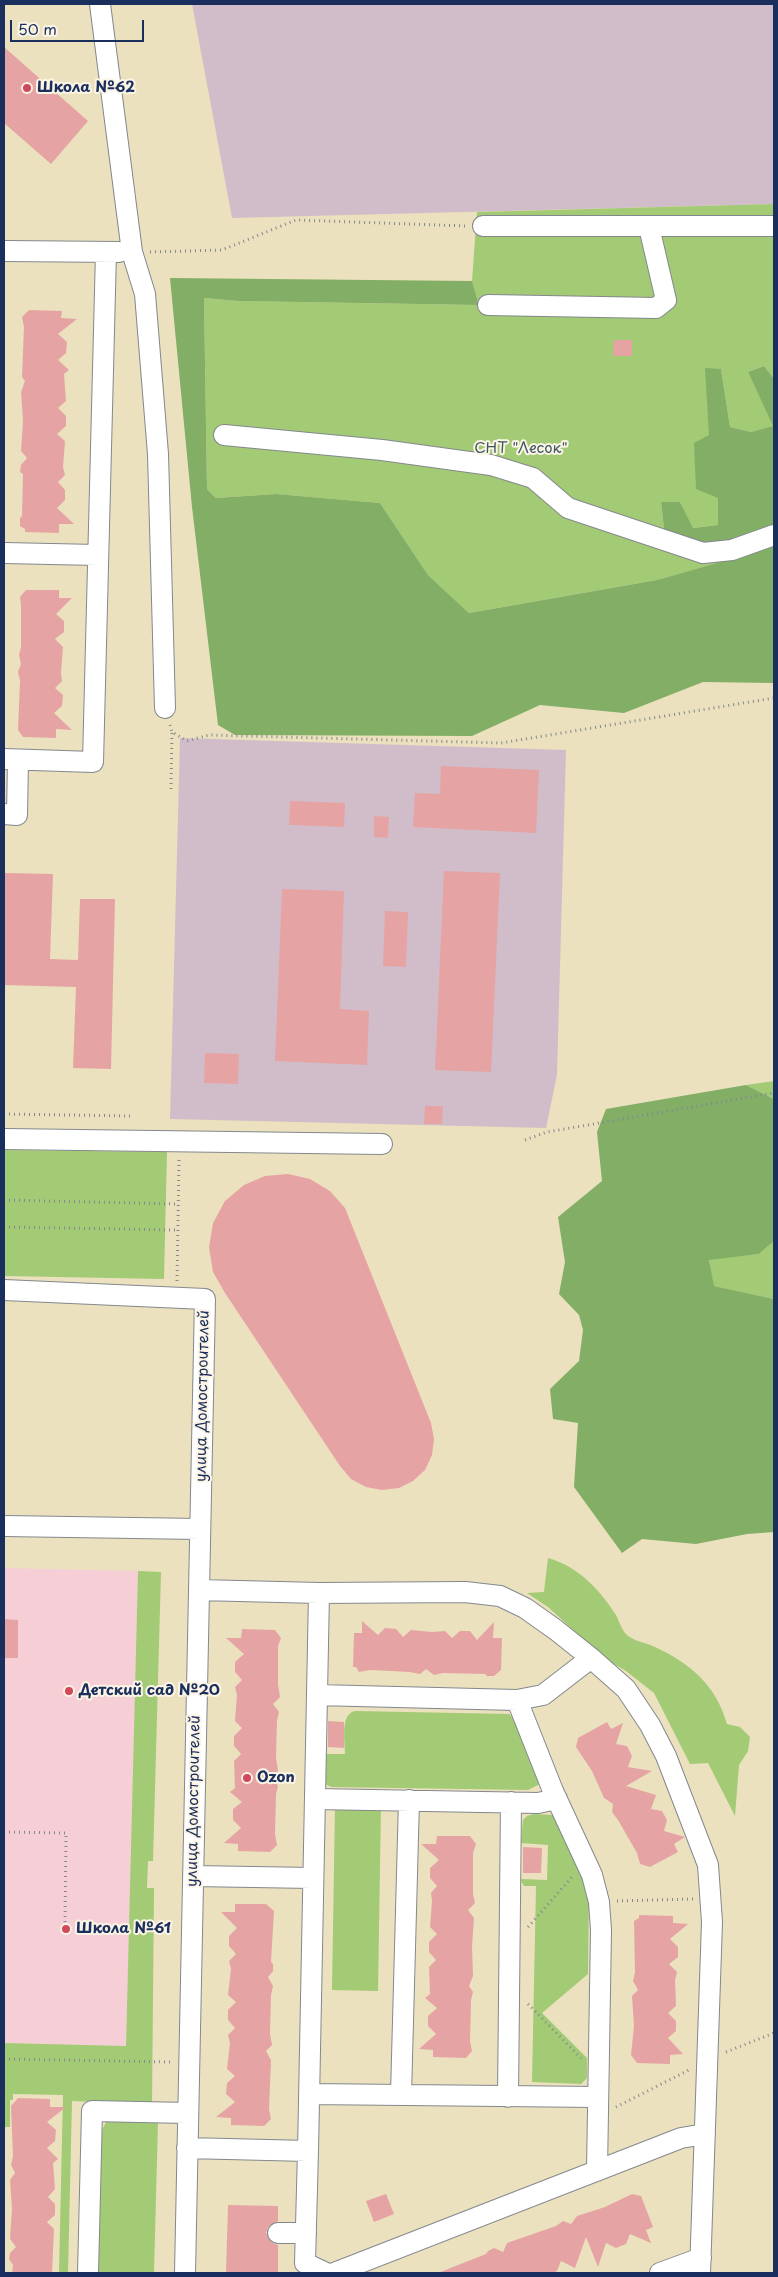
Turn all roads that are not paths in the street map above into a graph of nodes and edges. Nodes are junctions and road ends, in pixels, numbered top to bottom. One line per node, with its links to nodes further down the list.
1 (100, 4): 7 (street)
2 (483, 226): 3 (street)
3 (649, 226): 4 (street); 8 (street)
4 (774, 226)
5 (4, 251): 6 (street)
6 (106, 252): 7 (street); 12 (street)
7 (132, 252): 13 (street)
8 (488, 305)
9 (224, 435): 10 (street)
10 (774, 535)
11 (4, 553): 12 (street)
12 (98, 555): 14 (street)
13 (165, 708)
14 (11, 760): 15 (street)
15 (4, 814)
16 (4, 1139): 17 (street)
17 (382, 1144)
18 (4, 1290): 20 (street, улица Домостроителей)
19 (4, 1526): 20 (street)
20 (200, 1529): 21 (street, улица Домостроителей)
21 (199, 1590): 22 (street); 30 (street, улица Домостроителей)
22 (319, 1593): 23 (street); 24 (street)
23 (590, 1658): 25 (street); 37 (street)
24 (317, 1694): 25 (street); 26 (street)
25 (517, 1700): 27 (street)
26 (315, 1799): 28 (street); 31 (street)
27 (557, 1799): 29 (street); 35 (street)
28 (408, 1800): 29 (street); 33 (street)
29 (511, 1802): 34 (street)
30 (193, 1876): 31 (street); 36 (street, улица Домостроителей)
31 (313, 1878): 32 (street)
32 (309, 2094): 33 (street); 39 (street)
33 (401, 2095): 34 (street)
34 (508, 2096): 35 (street)
35 (598, 2107): 40 (street)
36 (188, 2113): 38 (street, улица Домостроителей); 45 (street)
37 (705, 2134): 40 (street); 43 (street)
38 (187, 2148): 39 (street); 46 (street, улица Домостроителей)
39 (308, 2150): 42 (street)
40 (597, 2171): 44 (street)
41 (278, 2232): 42 (street)
42 (306, 2233): 44 (street)
43 (701, 2266): 47 (street)
44 (331, 2272)
45 (88, 2273)
46 (185, 2273)
47 (660, 2273)

